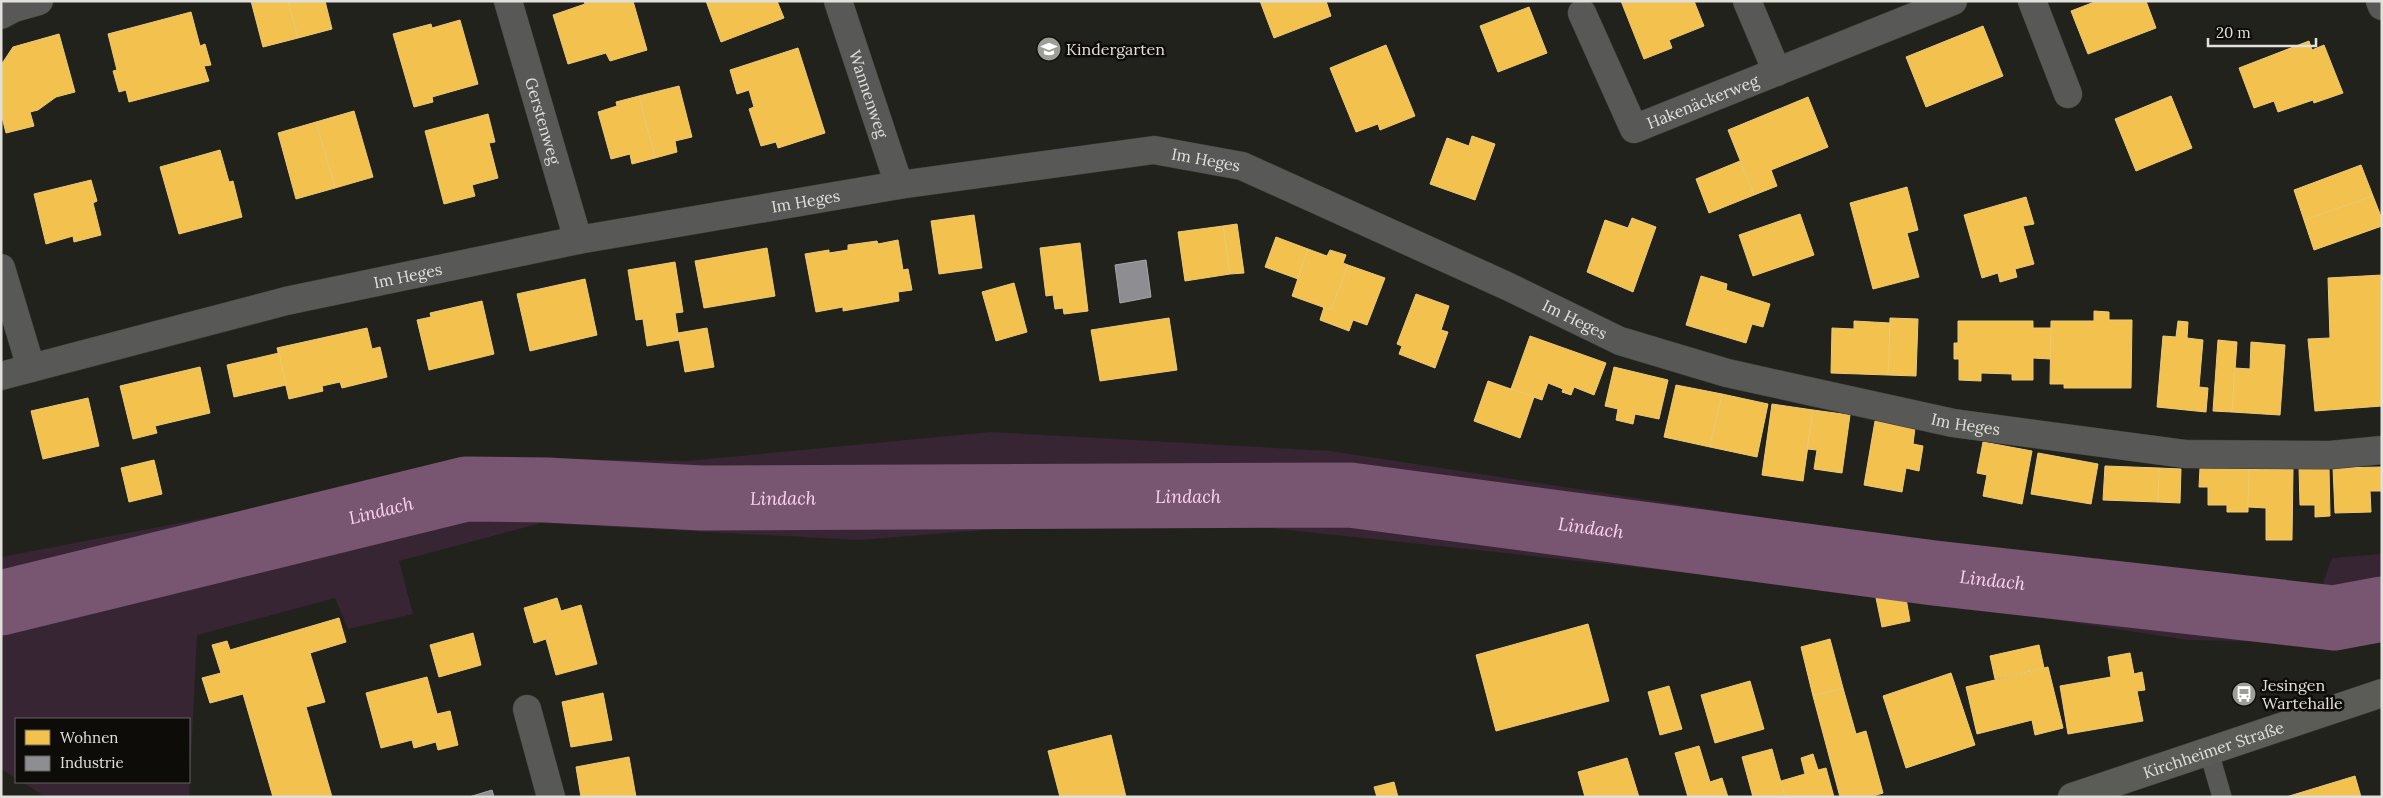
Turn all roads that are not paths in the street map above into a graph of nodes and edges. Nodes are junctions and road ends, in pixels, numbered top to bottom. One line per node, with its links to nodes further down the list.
1 (39, 1): 10 (street)
2 (508, 1): 14 (street, Gerstenweg)
3 (838, 1): 13 (street, Wannenweg)
4 (1747, 1): 11 (street, Hakenäckerweg)
5 (1953, 1): 11 (street, Hakenäckerweg)
6 (2032, 1): 12 (street)
7 (2380, 1): 8 (street)
8 (2382, 6)
9 (1582, 13): 11 (street, Hakenäckerweg)
10 (1, 15)
11 (1777, 72)
12 (2068, 94)
13 (899, 185): 14 (street, Im Heges); 18 (street, Im Heges)
14 (578, 240): 16 (street, Im Heges)
15 (1, 268): 16 (street)
16 (31, 368): 17 (street, Im Heges)
17 (1, 376)
18 (2382, 450)
19 (2382, 693): 21 (main road, Kirchheimer Straße)
20 (527, 709): 22 (street)
21 (2209, 752): 23 (main road, Kirchheimer Straße); 24 (lane)
22 (551, 797)
23 (2072, 797)
24 (2222, 797)

